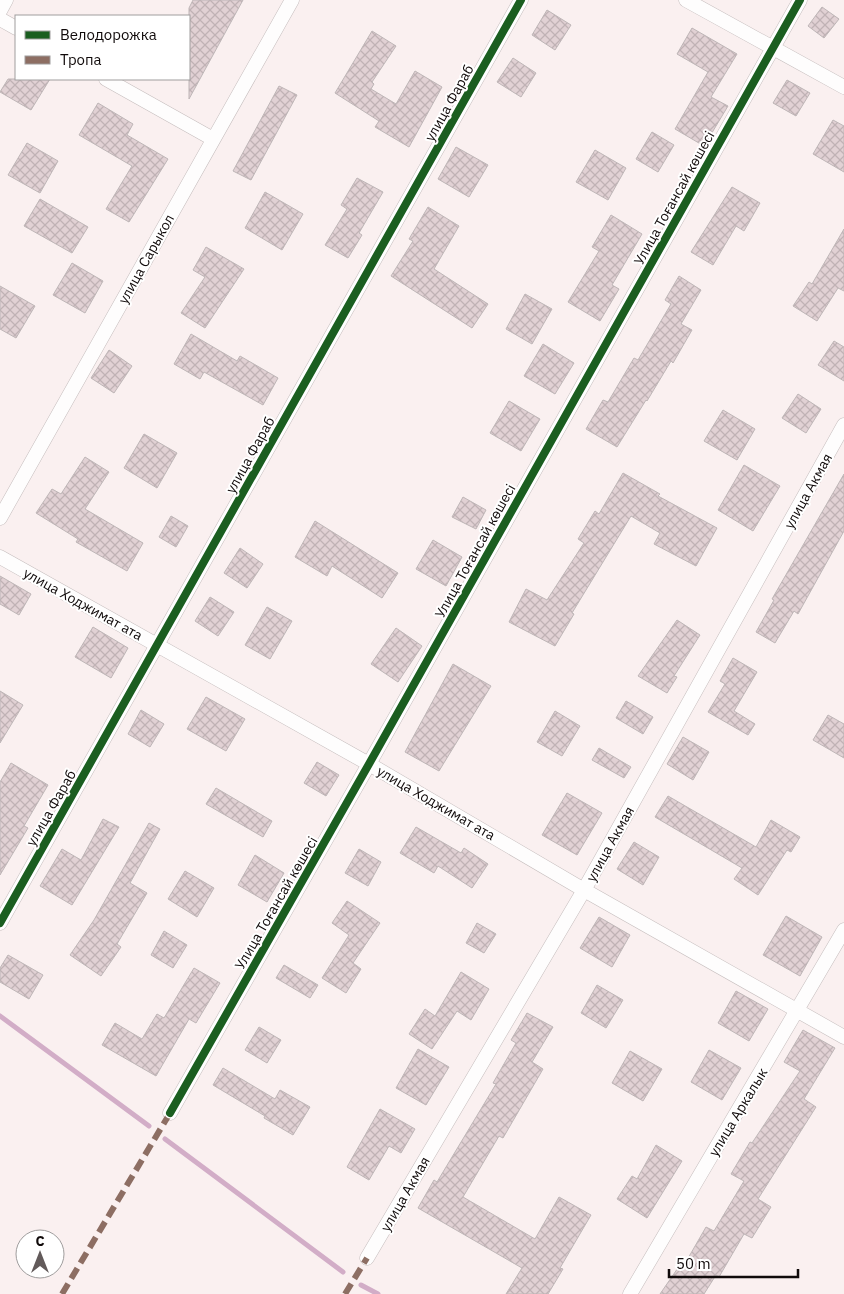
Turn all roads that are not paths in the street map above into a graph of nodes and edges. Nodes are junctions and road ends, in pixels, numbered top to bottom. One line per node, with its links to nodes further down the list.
1 (6, 0): 6 (street)
2 (292, 0): 12 (street, улица Сарыкол)
3 (521, 0): 16 (street, улица Фараб)
4 (686, 0): 9 (street)
5 (800, 0): 9 (street, Улица Тоғансай көшесі)
6 (0, 10)
7 (0, 19): 8 (street)
8 (15, 27)
9 (773, 49): 11 (street); 17 (street, Улица Тоғансай көшесі)
10 (108, 80): 12 (street)
11 (844, 87)
12 (213, 140): 14 (street, улица Сарыкол)
13 (844, 426): 18 (street, улица Акмая)
14 (0, 518)
15 (0, 557): 16 (street, улица Ходжимат ата)
16 (157, 646): 17 (street, улица Ходжимат ата); 19 (street, улица Фараб)
17 (370, 764): 18 (street, улица Ходжимат ата); 23 (street, Улица Тоғансай көшесі)
18 (584, 890): 21 (street, улица Ходжимат ата); 24 (street, улица Акмая)
19 (0, 923)
20 (844, 930): 21 (street, улица Аркалык)
21 (798, 1011): 22 (street, улица Ходжимат ата); 25 (street, улица Аркалык)
22 (844, 1037)
23 (170, 1113)
24 (367, 1258)
25 (630, 1294)

